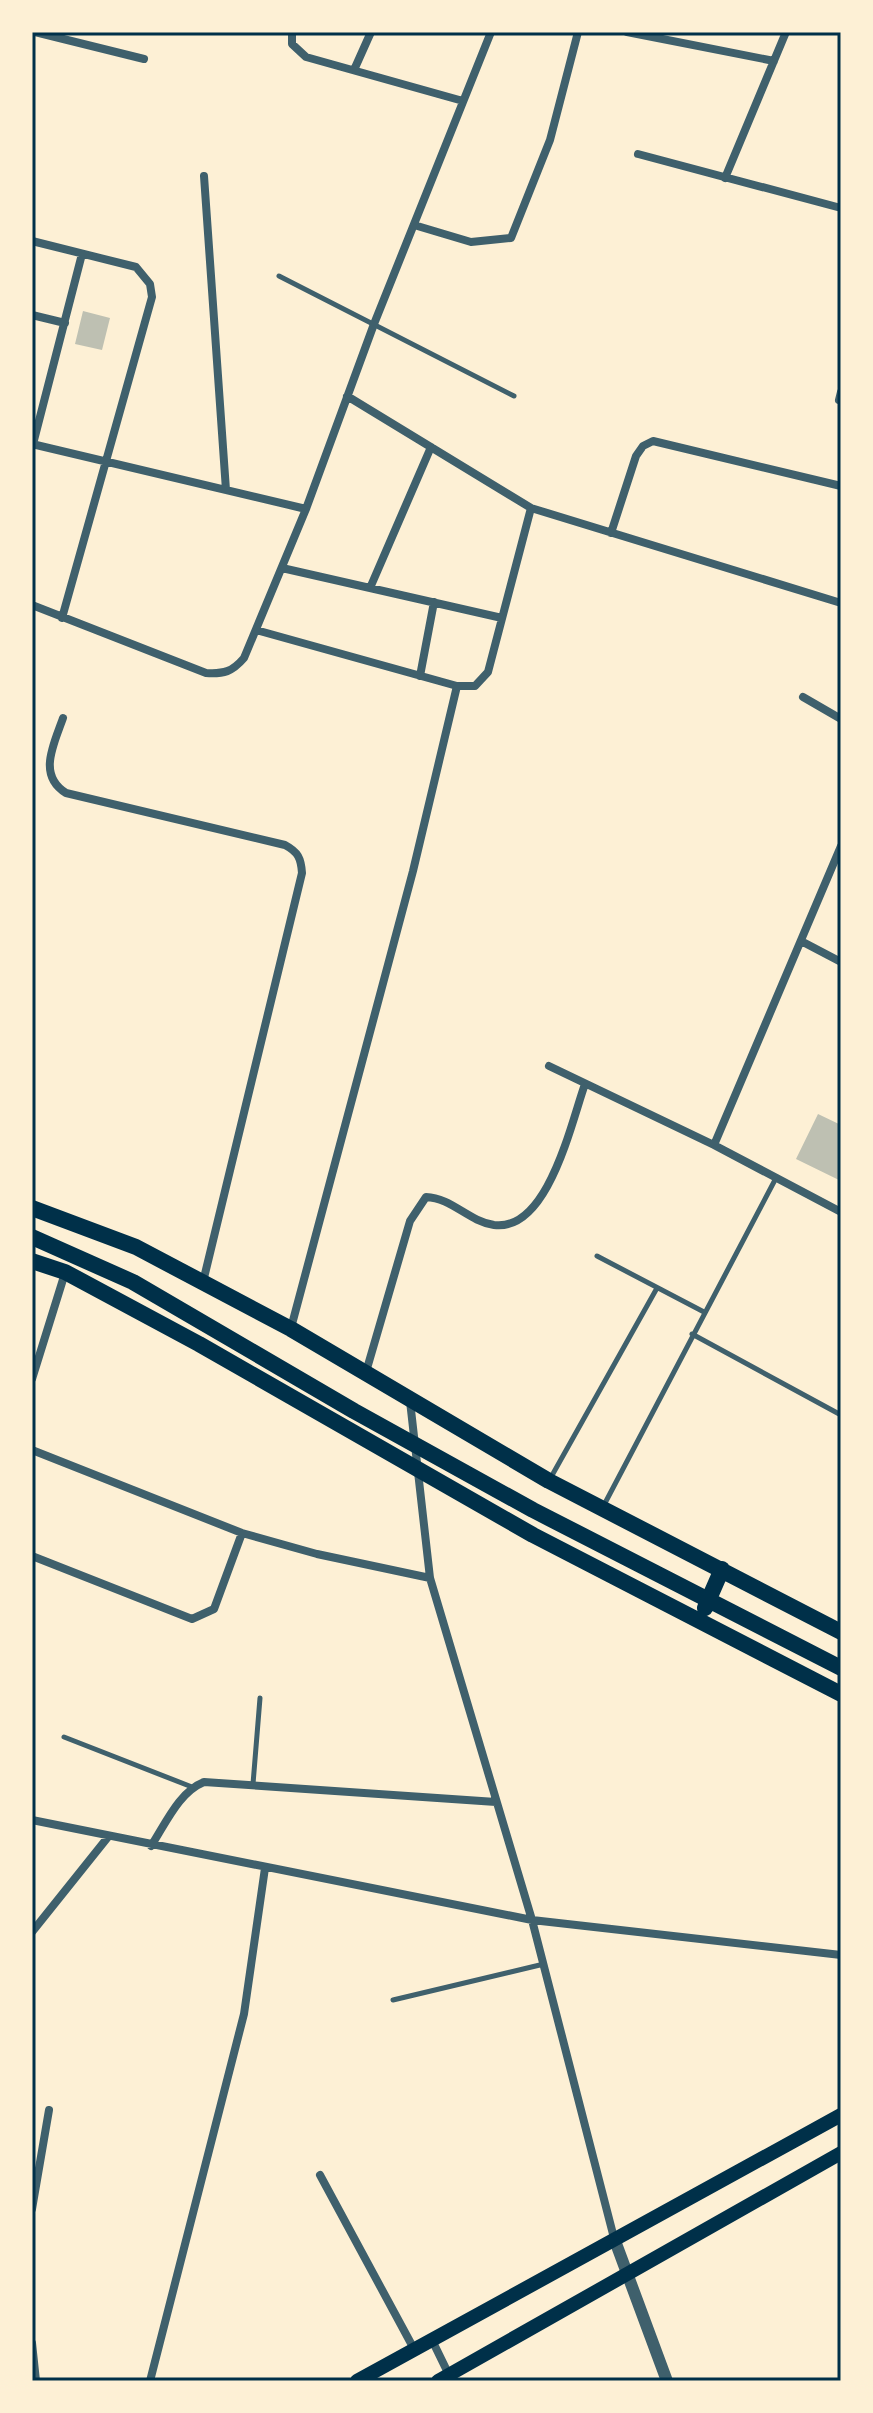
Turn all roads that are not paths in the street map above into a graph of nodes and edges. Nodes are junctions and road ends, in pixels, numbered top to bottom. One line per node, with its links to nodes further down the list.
1 (35, 32): 9 (street)
2 (292, 32): 11 (street)
3 (371, 32): 11 (street)
4 (491, 32): 12 (street)
5 (578, 32): 17 (street)
6 (627, 32): 8 (street)
7 (786, 32): 10 (street)
8 (653, 35): 10 (street)
9 (144, 59)
10 (774, 61): 15 (street)
11 (354, 70): 12 (street)
12 (463, 101): 17 (street)
13 (638, 154): 15 (street)
14 (204, 176): 30 (street)
15 (725, 178): 16 (street)
16 (841, 208)
17 (414, 225): 23 (street)
18 (32, 241): 19 (street)
19 (82, 254): 22 (street); 28 (street)
20 (279, 276): 23 (lane)
21 (32, 315): 22 (street)
22 (65, 323): 26 (street)
23 (374, 324): 24 (street); 25 (lane)
24 (347, 396): 27 (street); 32 (street)
25 (514, 396)
26 (32, 444): 28 (street)
27 (431, 447): 31 (street); 35 (street)
28 (105, 463): 30 (street); 39 (street)
29 (841, 486): 33 (street)
30 (226, 490): 32 (street)
31 (531, 508): 33 (street); 40 (street)
32 (306, 509): 34 (street)
33 (611, 533): 37 (street)
34 (282, 568): 35 (street); 41 (street)
35 (370, 588): 36 (street)
36 (434, 602): 40 (street); 42 (street)
37 (841, 603)
38 (32, 605): 39 (street)
39 (62, 618): 41 (street)
40 (502, 618): 43 (street)
41 (256, 630): 42 (street)
42 (420, 676): 43 (street)
43 (457, 686): 63 (street)
44 (803, 697): 46 (street)
45 (63, 718): 60 (street)
46 (841, 719)
47 (840, 853): 48 (street)
48 (801, 941): 49 (street); 52 (street)
49 (841, 962)
50 (549, 1066): 51 (street)
51 (585, 1084): 52 (street); 65 (street)
52 (714, 1145): 53 (street)
53 (777, 1177): 55 (street); 62 (lane)
54 (32, 1208): 60 (main road)
55 (841, 1212)
56 (32, 1237): 79 (main road)
57 (597, 1256): 61 (lane)
58 (32, 1261): 59 (main road)
59 (65, 1272): 66 (street); 70 (main road)
60 (203, 1283): 63 (main road)
61 (657, 1288): 62 (lane); 71 (lane)
62 (704, 1312): 64 (lane)
63 (291, 1329): 65 (main road)
64 (692, 1334): 68 (lane); 72 (lane)
65 (366, 1372): 67 (main road)
66 (32, 1379)
67 (410, 1400): 70 (street); 71 (main road)
68 (841, 1415)
69 (32, 1450): 73 (street)
70 (418, 1468): 76 (street); 77 (main road)
71 (549, 1481): 72 (main road)
72 (603, 1507): 75 (main road)
73 (242, 1533): 74 (street); 76 (street)
74 (32, 1556)
75 (722, 1569): 77 (main road); 78 (main road)
76 (430, 1578): 85 (street)
77 (700, 1620): 80 (main road)
78 (841, 1632)
79 (841, 1668)
80 (841, 1694)
81 (260, 1698): 83 (lane)
82 (64, 1737): 84 (lane)
83 (253, 1784): 84 (street); 85 (street)
84 (192, 1787): 88 (street)
85 (496, 1802): 90 (street)
86 (32, 1820): 87 (street)
87 (108, 1837): 88 (street); 91 (street)
88 (151, 1846): 89 (street)
89 (265, 1868): 90 (street); 107 (street)
90 (532, 1920): 92 (street); 93 (street)
91 (32, 1932)
92 (841, 1955)
93 (544, 1964): 94 (lane); 100 (street)
94 (393, 2000)
95 (49, 2110): 99 (street)
96 (841, 2115): 100 (main road)
97 (841, 2153): 101 (main road)
98 (320, 2175): 104 (street)
99 (32, 2209)
100 (614, 2238): 101 (street); 102 (main road)
101 (627, 2274): 105 (main road); 109 (street)
102 (432, 2340): 104 (main road); 105 (street)
103 (32, 2343): 106 (street)
104 (414, 2349): 108 (main road)
105 (446, 2379)
106 (36, 2381)
107 (150, 2381)
108 (357, 2381)
109 (667, 2381)

